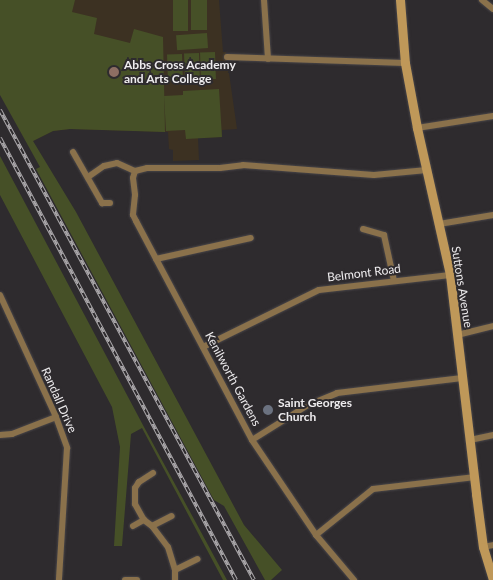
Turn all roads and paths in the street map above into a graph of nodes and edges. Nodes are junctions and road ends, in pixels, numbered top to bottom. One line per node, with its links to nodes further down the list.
1 (264, 0): 6 (street)
2 (400, 0): 7 (street, Suttons Avenue)
3 (482, 0): 4 (street)
4 (493, 10)
5 (227, 57): 6 (street)
6 (268, 59): 7 (street)
7 (405, 63): 9 (street, Suttons Avenue)
8 (493, 116): 9 (street)
9 (416, 128): 11 (street, Suttons Avenue)
10 (73, 152): 13 (street)
11 (427, 170): 12 (street); 16 (street, Suttons Avenue)
12 (135, 171): 13 (street); 19 (street, Kenilworth Gardens)
13 (88, 177): 14 (street)
14 (110, 203)
15 (493, 215): 16 (street)
16 (439, 224): 20 (street, Suttons Avenue)
17 (363, 229): 21 (street)
18 (251, 238): 19 (street)
19 (156, 259): 25 (street, Kenilworth Gardens)
20 (450, 275): 21 (street, Belmont Road); 24 (street, Suttons Avenue)
21 (394, 281): 25 (street, Belmont Road)
22 (0, 295): 27 (street, Randall Drive)
23 (493, 326): 24 (street)
24 (457, 335): 26 (street, Suttons Avenue)
25 (203, 347): 30 (street, Kenilworth Gardens)
26 (462, 378): 30 (street); 31 (street, Suttons Avenue)
27 (56, 418): 28 (street); 43 (street, Randall Drive)
28 (0, 435)
29 (493, 435): 31 (street)
30 (252, 440): 38 (street, Kenilworth Gardens)
31 (470, 440): 33 (street, Suttons Avenue)
32 (153, 473): 35 (street)
33 (475, 477): 38 (street); 40 (street, Suttons Avenue)
34 (172, 516): 37 (street)
35 (144, 520): 36 (street); 37 (street)
36 (134, 526)
37 (152, 526): 42 (street)
38 (316, 535): 47 (street, Kenilworth Gardens)
39 (493, 545): 40 (street)
40 (483, 547): 48 (street, Suttons Avenue)
41 (198, 559): 42 (street)
42 (175, 570): 46 (street)
43 (59, 580)
44 (125, 580): 45 (street)
45 (137, 580)
46 (175, 580)
47 (354, 580)
48 (493, 580)

